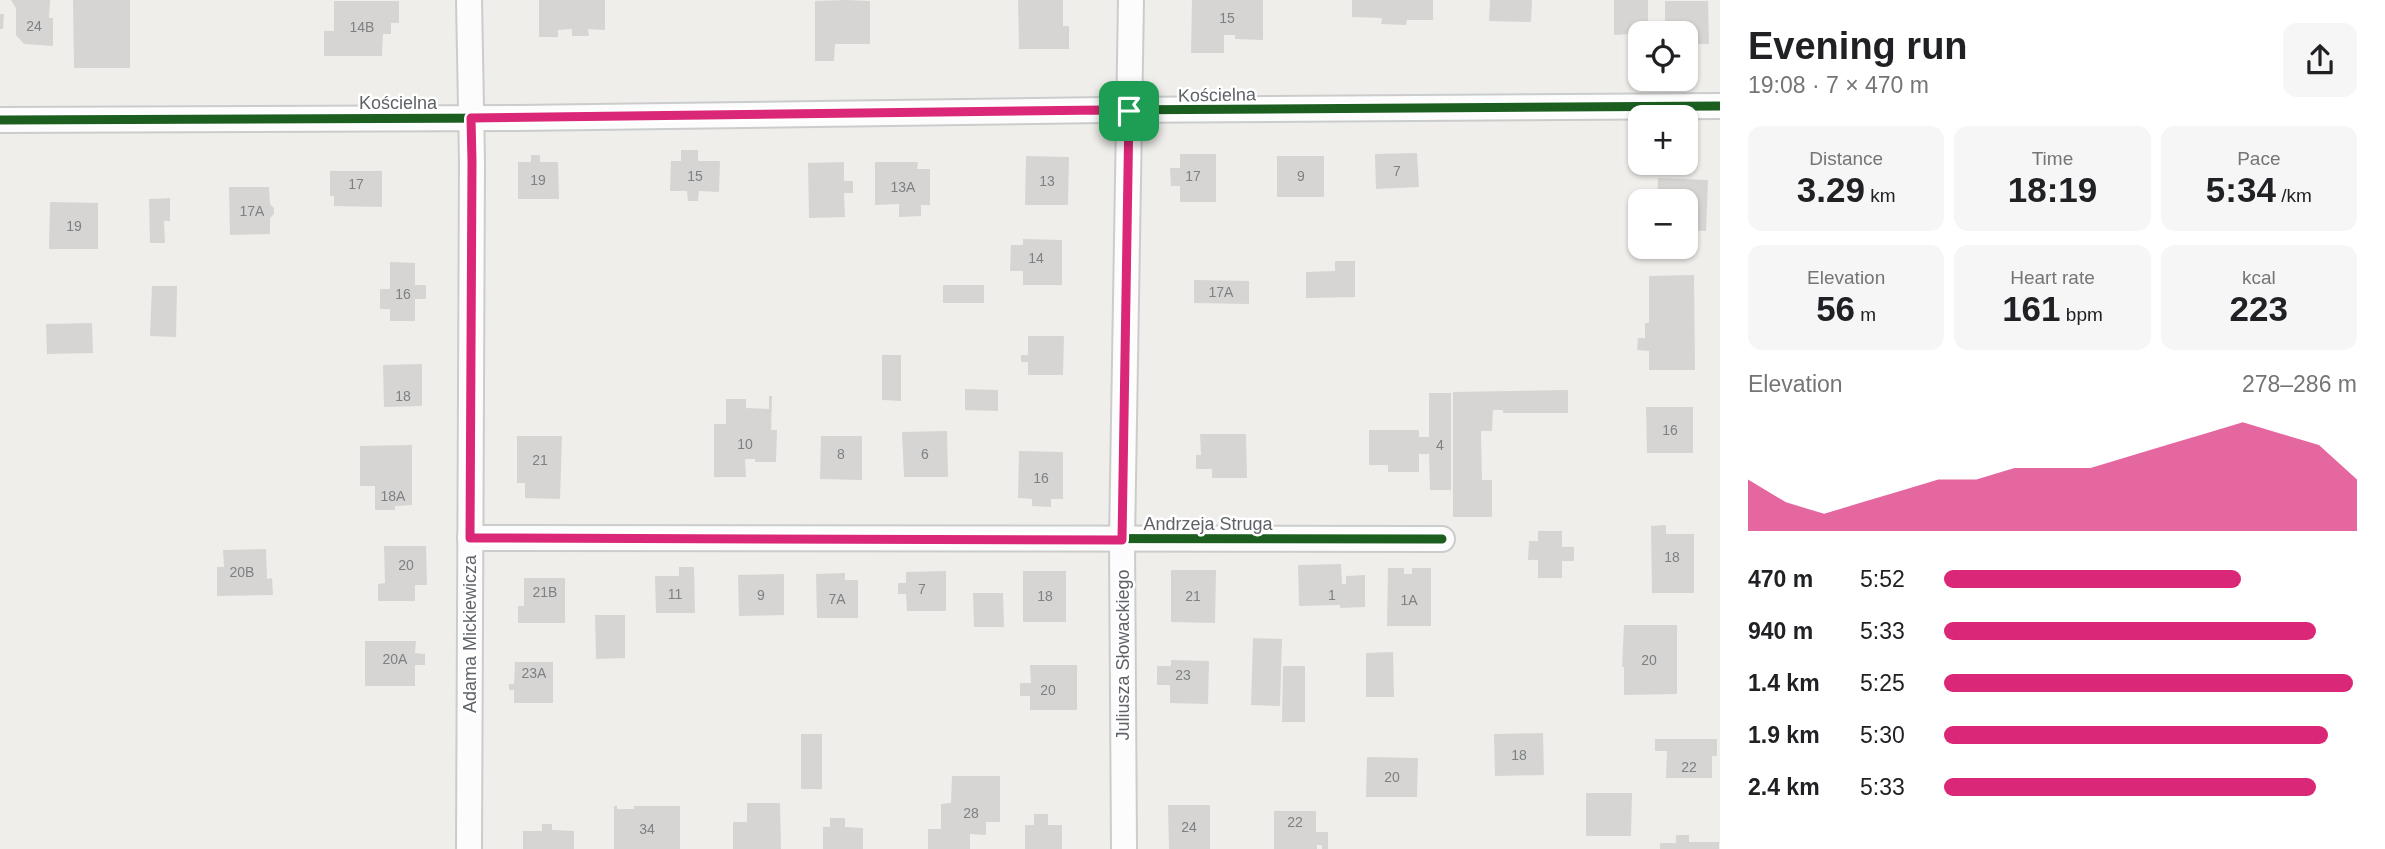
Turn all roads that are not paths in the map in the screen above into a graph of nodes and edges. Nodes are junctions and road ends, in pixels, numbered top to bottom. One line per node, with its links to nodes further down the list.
1 (469, 0): 5 (street, Adama Mickiewicza)
2 (1131, 0): 4 (street, Juliusza Słowackiego)
3 (1720, 106): 4 (street, Kościelna)
4 (1129, 111): 5 (street, Kościelna); 8 (street, Juliusza Słowackiego)
5 (471, 118): 6 (street, Kościelna); 7 (street, Adama Mickiewicza)
6 (0, 120)
7 (470, 538): 8 (street, Andrzeja Struga); 10 (street, Adama Mickiewicza)
8 (1122, 540): 9 (street, Andrzeja Struga); 11 (street, Juliusza Słowackiego)
9 (1442, 540)
10 (469, 849)
11 (1124, 849)

